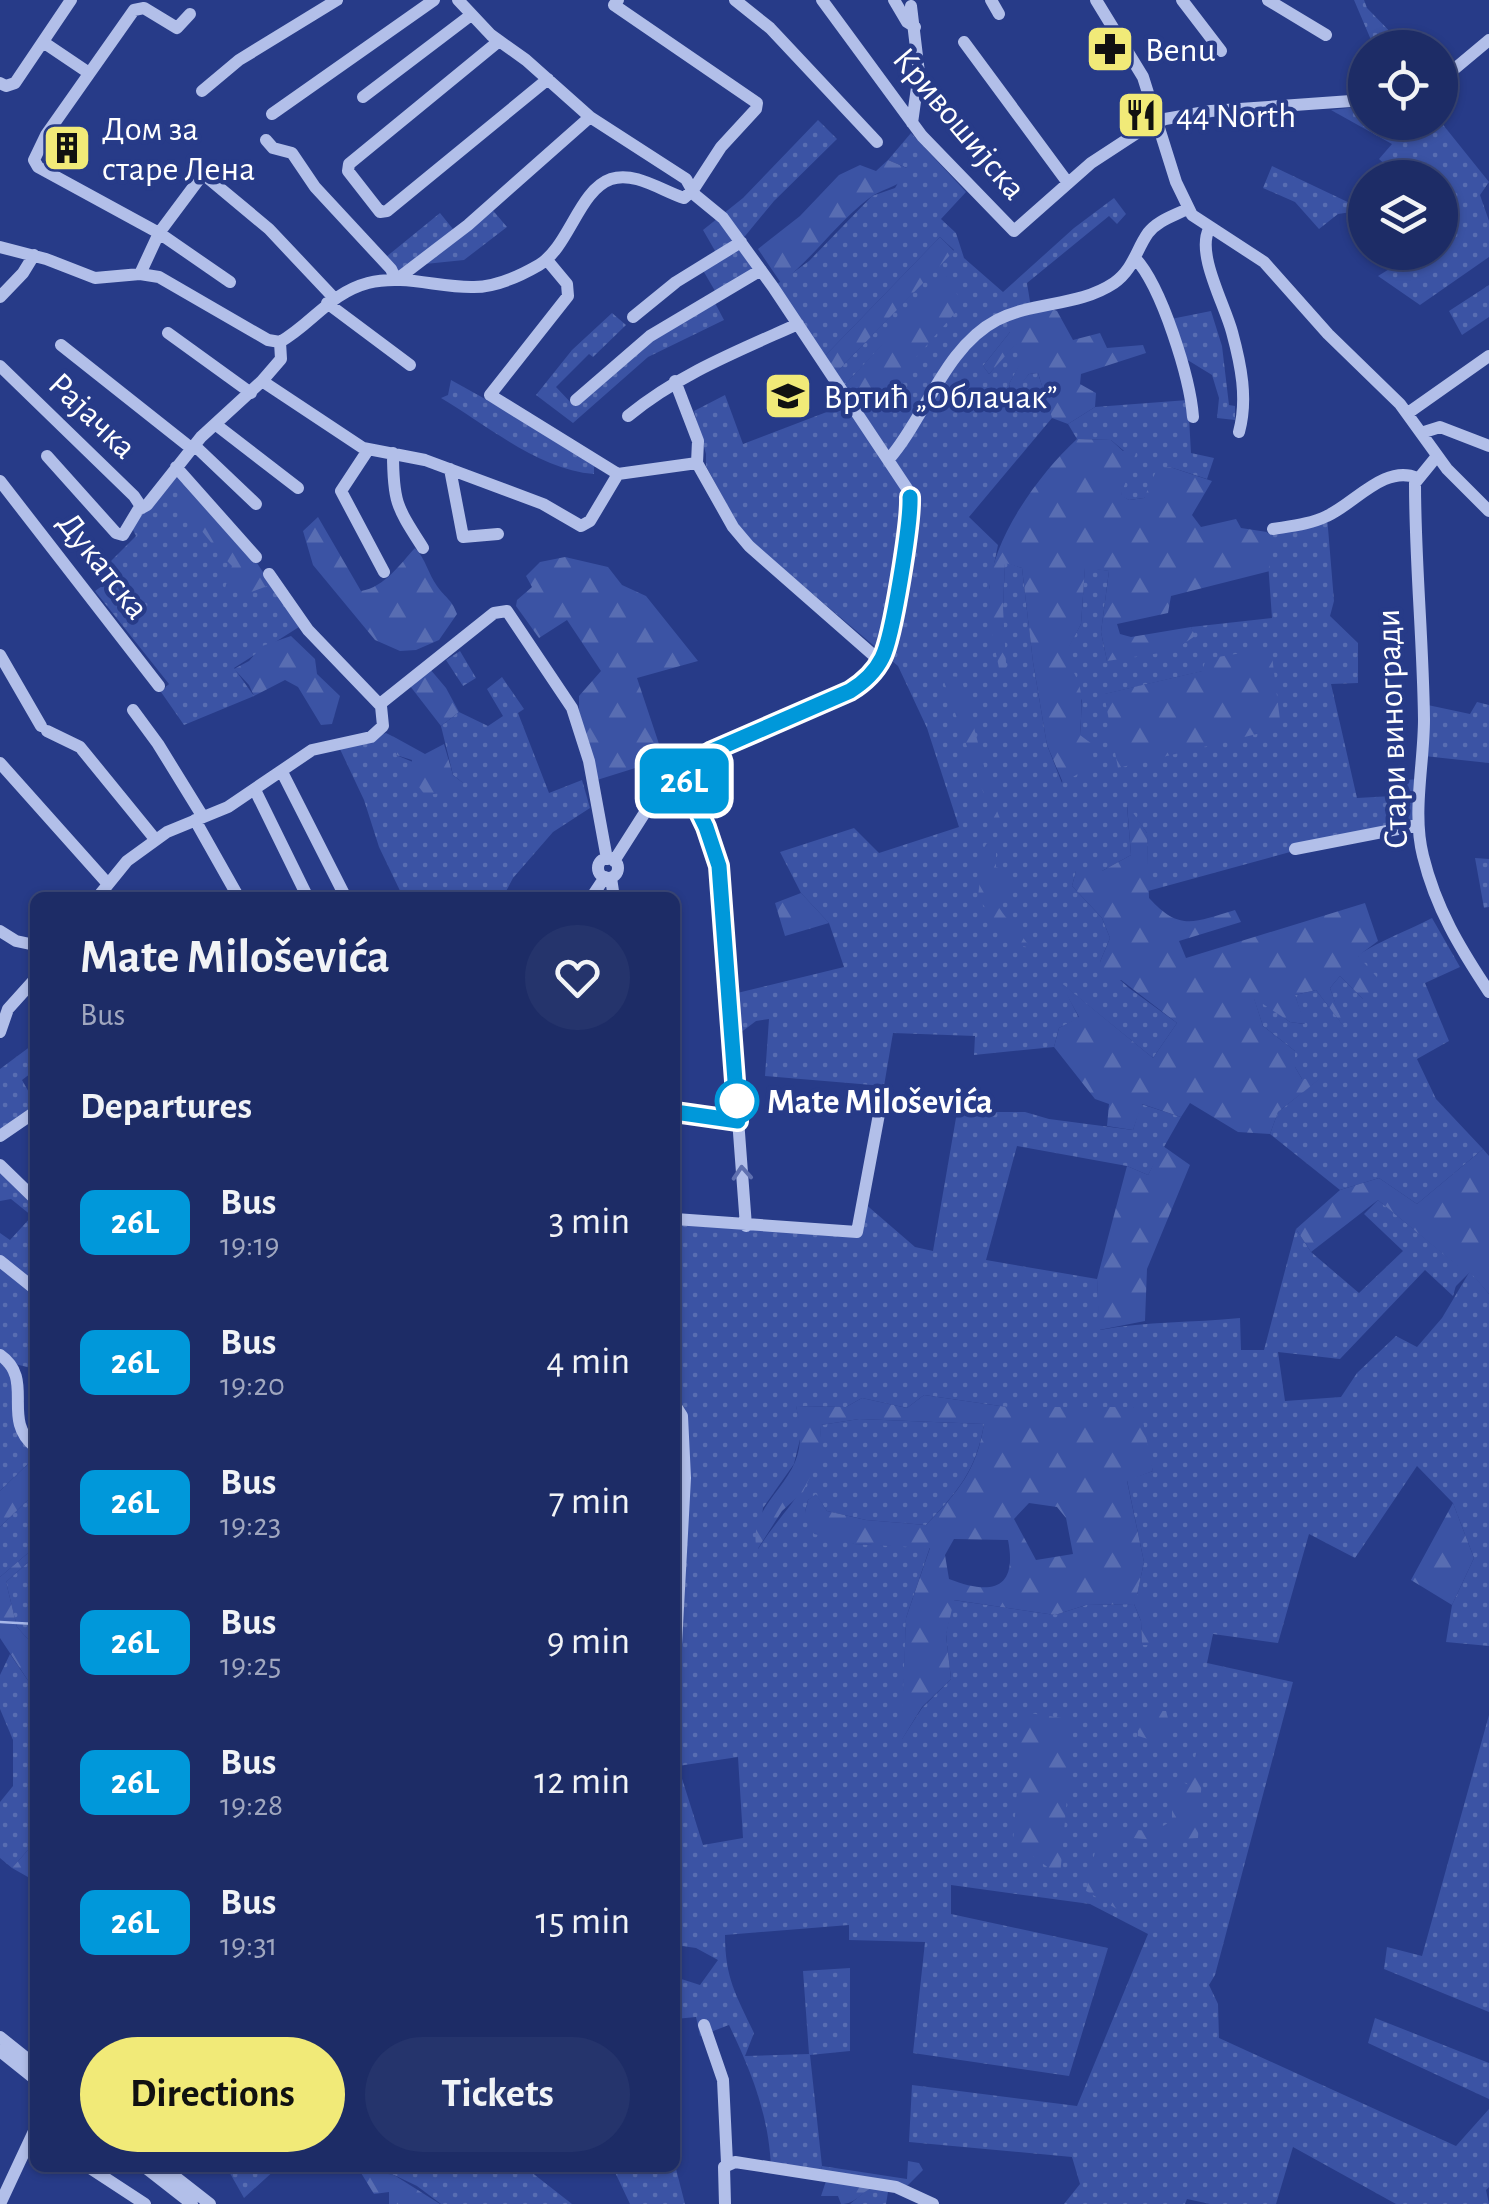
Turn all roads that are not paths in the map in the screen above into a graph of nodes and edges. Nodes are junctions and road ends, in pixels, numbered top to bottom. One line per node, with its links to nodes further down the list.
1 (71, 0): 20 (street)
2 (336, 0): 28 (street)
3 (434, 0): 31 (street)
4 (458, 0): 16 (street)
5 (735, 0): 36 (street)
6 (822, 0): 34 (street, Кривошијска)
7 (894, 0): 17 (street)
8 (990, 0): 15 (street)
9 (1096, 0): 33 (street)
10 (1182, 0): 23 (street)
11 (1268, 0): 18 (street)
12 (616, 2): 38 (street)
13 (911, 6): 17 (street)
14 (190, 14): 25 (street)
15 (999, 14)
16 (471, 15): 21 (street); 29 (street)
17 (915, 27): 34 (street)
18 (1326, 35)
19 (1489, 40): 24 (street)
20 (43, 42): 25 (street); 27 (street)
21 (498, 42): 26 (street); 26 (street)
22 (964, 42): 37 (street)
23 (1221, 51)
24 (1458, 66)
25 (89, 74): 41 (street)
26 (548, 79): 32 (street)
27 (2, 87)
28 (202, 91)
29 (363, 96)
30 (1348, 101): 33 (street)
31 (272, 114)
32 (590, 117): 38 (street); 49 (street)
33 (1158, 122): 37 (street); 39 (street)
34 (912, 123): 37 (street, Кривошијска)
35 (266, 140): 49 (street)
36 (876, 142)
37 (1068, 183)
38 (693, 190): 42 (street); 46 (street)
39 (1187, 209): 40 (street); 45 (street)
40 (1210, 229): 65 (street); 69 (street)
41 (160, 232): 48 (street); 50 (street); 52 (street)
42 (741, 242): 47 (street); 53 (street)
43 (0, 246): 44 (street)
44 (34, 256): 48 (street); 51 (street)
45 (1135, 258): 67 (street); 77 (street)
46 (547, 260): 49 (street); 81 (street)
47 (761, 270): 54 (street); 64 (street)
48 (140, 274): 56 (street)
49 (396, 280): 52 (street)
50 (230, 282)
51 (0, 296)
52 (330, 300): 56 (street); 59 (street)
53 (633, 317)
54 (798, 324): 61 (street); 77 (street)
55 (168, 333): 63 (street)
56 (280, 342): 62 (street)
57 (61, 345): 71 (street)
58 (1489, 356): 65 (street)
59 (410, 365)
60 (0, 366): 86 (street, Рајачка)
61 (676, 381): 66 (street); 78 (street)
62 (262, 382): 63 (street); 73 (street)
63 (250, 393): 68 (street)
64 (576, 400)
65 (1408, 413): 70 (street)
66 (628, 416)
67 (1192, 417)
68 (214, 424): 71 (street); 84 (street)
69 (1239, 432)
70 (1421, 433): 72 (street); 76 (street)
71 (192, 446): 79 (street); 85 (street)
72 (1489, 446)
73 (368, 450): 74 (street); 92 (street)
74 (393, 453): 80 (street); 90 (street)
75 (47, 456): 86 (street)
76 (1437, 456): 82 (street); 87 (street)
77 (889, 460): 95 (street)
78 (697, 463): 81 (street); 95 (street)
79 (176, 467): 86 (street); 91 (street)
80 (450, 469): 81 (street); 89 (street)
81 (618, 474)
82 (1417, 478): 88 (street); 104 (street, Стари виногради)
83 (0, 481): 96 (street, Дукатска)
84 (298, 488)
85 (256, 504)
86 (142, 508)
87 (1489, 511)
88 (1273, 529)
89 (498, 534)
90 (423, 548)
91 (256, 557)
92 (384, 572)
93 (269, 574): 97 (street)
94 (0, 655): 105 (street)
95 (880, 661): 100 (street)
96 (160, 686)
97 (380, 704): 101 (street); 107 (street)
98 (133, 710): 103 (street)
99 (0, 764): 109 (street)
100 (679, 771): 107 (street); 124 (street)
101 (282, 772): 102 (street); 113 (street)
102 (255, 790): 103 (street); 112 (street)
103 (199, 818): 105 (street); 111 (street)
104 (1418, 825): 106 (street); 119 (street, Стари виногради)
105 (156, 839): 109 (street)
106 (1296, 849)
107 (611, 860): 108 (street)
108 (608, 877): 114 (street); 115 (street)
109 (108, 884): 110 (street)
110 (102, 892)
111 (236, 892)
112 (305, 892)
113 (343, 892)
114 (596, 892)
115 (612, 892)
116 (0, 931): 117 (street)
117 (30, 944)
118 (30, 990): 120 (street)
119 (1488, 990)
120 (0, 1032)
121 (882, 1098): 129 (street)
122 (680, 1113): 124 (street)
123 (30, 1115): 125 (street)
124 (738, 1121): 129 (street, one-way to 124)
125 (0, 1136)
126 (0, 1164): 127 (street)
127 (30, 1193)
128 (680, 1219): 129 (street)
129 (746, 1226)
130 (0, 1261): 131 (street)
131 (30, 1285)
132 (0, 1355): 134 (street)
133 (680, 1411): 135 (street)
134 (30, 1443)
135 (680, 1570)
136 (704, 2024): 142 (street)
137 (0, 2037): 139 (street)
138 (0, 2052): 140 (street)
139 (30, 2061)
140 (30, 2076)
141 (30, 2141): 146 (street)
142 (728, 2163): 150 (street); 151 (street)
143 (96, 2172): 147 (street)
144 (151, 2172): 148 (street)
145 (169, 2172): 149 (street)
146 (0, 2204)
147 (145, 2204)
148 (192, 2204)
149 (210, 2204)
150 (725, 2204)
151 (933, 2204)

